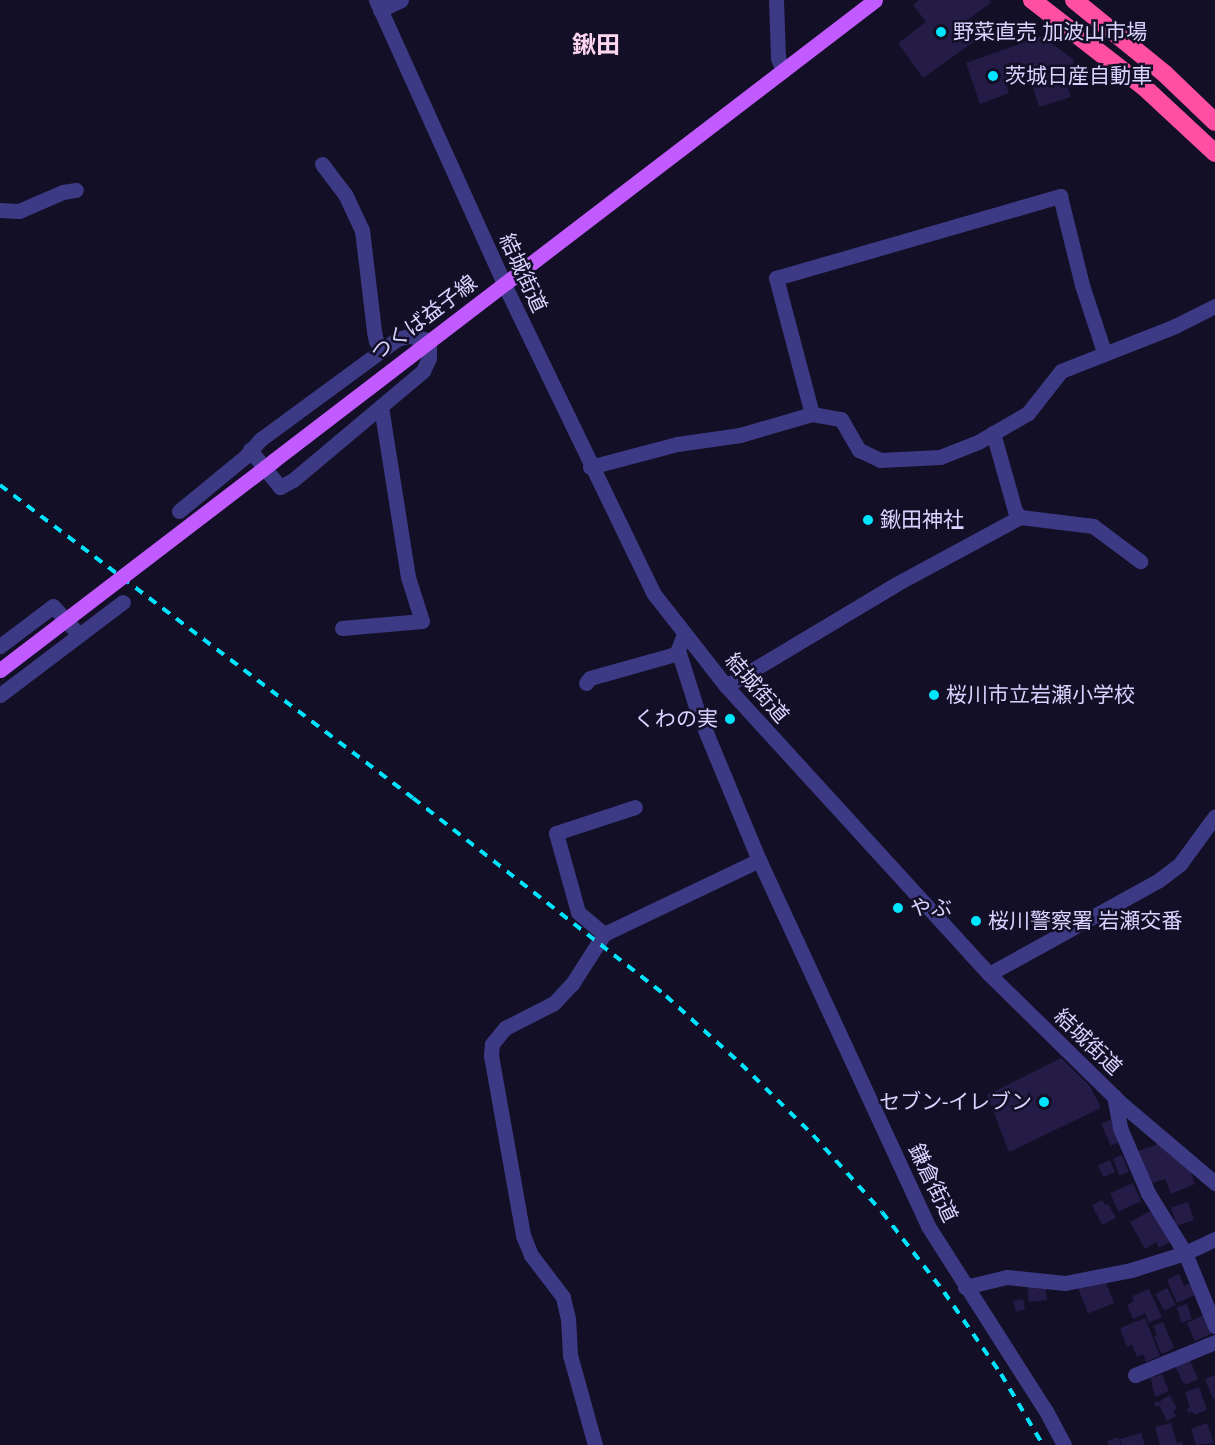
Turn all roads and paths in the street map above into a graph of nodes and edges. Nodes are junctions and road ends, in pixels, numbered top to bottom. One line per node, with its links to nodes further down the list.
1 (401, 0): 6 (street)
2 (776, 0): 7 (street)
3 (875, 0): 7 (main road, つくば益子線)
4 (1032, 0): 9 (highway)
5 (1074, 0): 8 (highway)
6 (378, 5): 13 (street, 結城街道)
7 (783, 70): 13 (main road, つくば益子線)
8 (1215, 122)
9 (1215, 153)
10 (322, 164): 16 (street)
11 (76, 190): 12 (street)
12 (0, 210)
13 (504, 284): 15 (main road, つくば益子線); 22 (street, 結城街道)
14 (1215, 306): 17 (street)
15 (429, 340): 16 (street); 18 (street); 32 (main road, つくば益子線, bridge)
16 (382, 349): 21 (street)
17 (1104, 352): 19 (street); 20 (street)
18 (381, 406): 21 (street); 27 (street)
19 (812, 414): 20 (street); 22 (street)
20 (993, 433): 24 (street)
21 (250, 450): 23 (street)
22 (590, 467): 28 (street, 結城街道)
23 (179, 511)
24 (1020, 517): 25 (street); 34 (street)
25 (1140, 561)
26 (123, 602): 29 (street)
27 (342, 628)
28 (684, 634): 31 (street); 34 (street, 結城街道)
29 (79, 635): 30 (street); 35 (street)
30 (0, 646)
31 (679, 653): 33 (street); 38 (street, 鎌倉街道)
32 (0, 670)
33 (586, 683)
34 (726, 686): 40 (street, 結城街道)
35 (3, 688)
36 (635, 807): 39 (street)
37 (1215, 816): 40 (street)
38 (759, 860): 39 (street); 45 (street, 鎌倉街道)
39 (604, 934): 49 (street)
40 (989, 974): 41 (street, 結城街道)
41 (1114, 1096): 42 (street); 44 (street, 結城街道)
42 (1215, 1183)
43 (1215, 1239): 44 (street)
44 (1185, 1253): 45 (street); 46 (street, 結城街道)
45 (965, 1287): 50 (street, 鎌倉街道)
46 (1215, 1326)
47 (1215, 1342): 48 (street)
48 (1135, 1375)
49 (595, 1445)
50 (1064, 1445)

